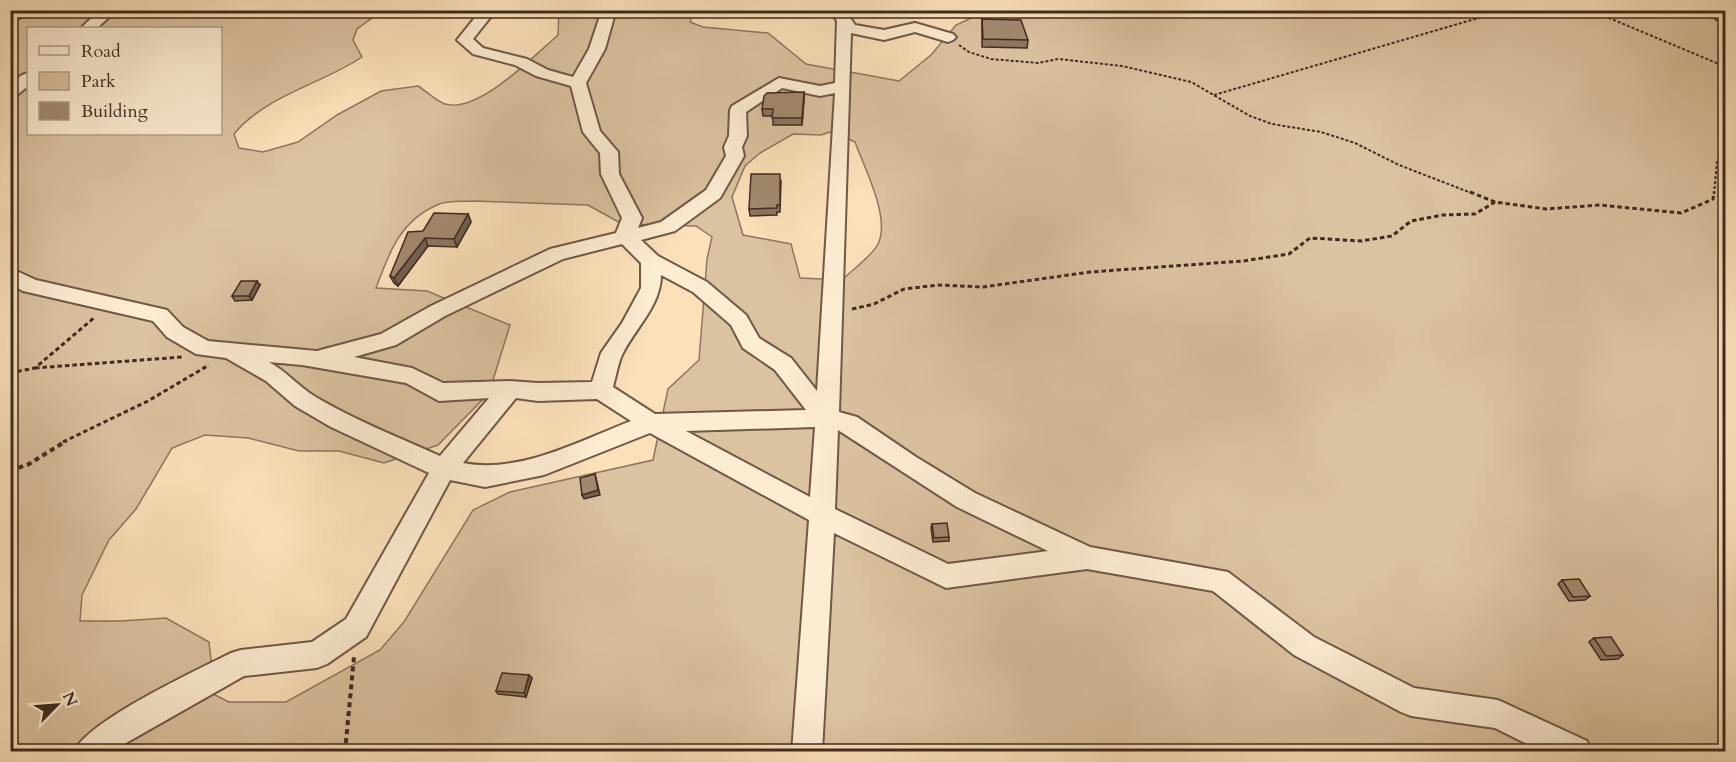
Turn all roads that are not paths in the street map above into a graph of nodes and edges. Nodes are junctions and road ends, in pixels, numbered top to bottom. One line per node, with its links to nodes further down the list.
1 (31, 10): 6 (street)
2 (110, 10): 7 (street)
3 (489, 10): 10 (street)
4 (609, 10): 10 (street)
5 (840, 16): 8 (street); 11 (street)
6 (10, 18)
7 (89, 27)
8 (948, 37)
9 (27, 79): 12 (street)
10 (578, 83): 13 (street)
11 (843, 86): 13 (street); 20 (street)
12 (10, 93)
13 (626, 236): 14 (street); 17 (street)
14 (651, 261): 19 (street); 20 (street)
15 (10, 275): 16 (street)
16 (231, 351): 17 (street); 22 (street)
17 (317, 359): 18 (street)
18 (510, 389): 19 (street); 22 (street)
19 (601, 390): 21 (street)
20 (825, 418): 21 (street); 23 (street); 24 (street)
21 (651, 423): 22 (street); 23 (street)
22 (444, 469): 25 (street)
23 (822, 514): 24 (street); 26 (street)
24 (1087, 558): 27 (street)
25 (89, 752)
26 (807, 752)
27 (1576, 752)

